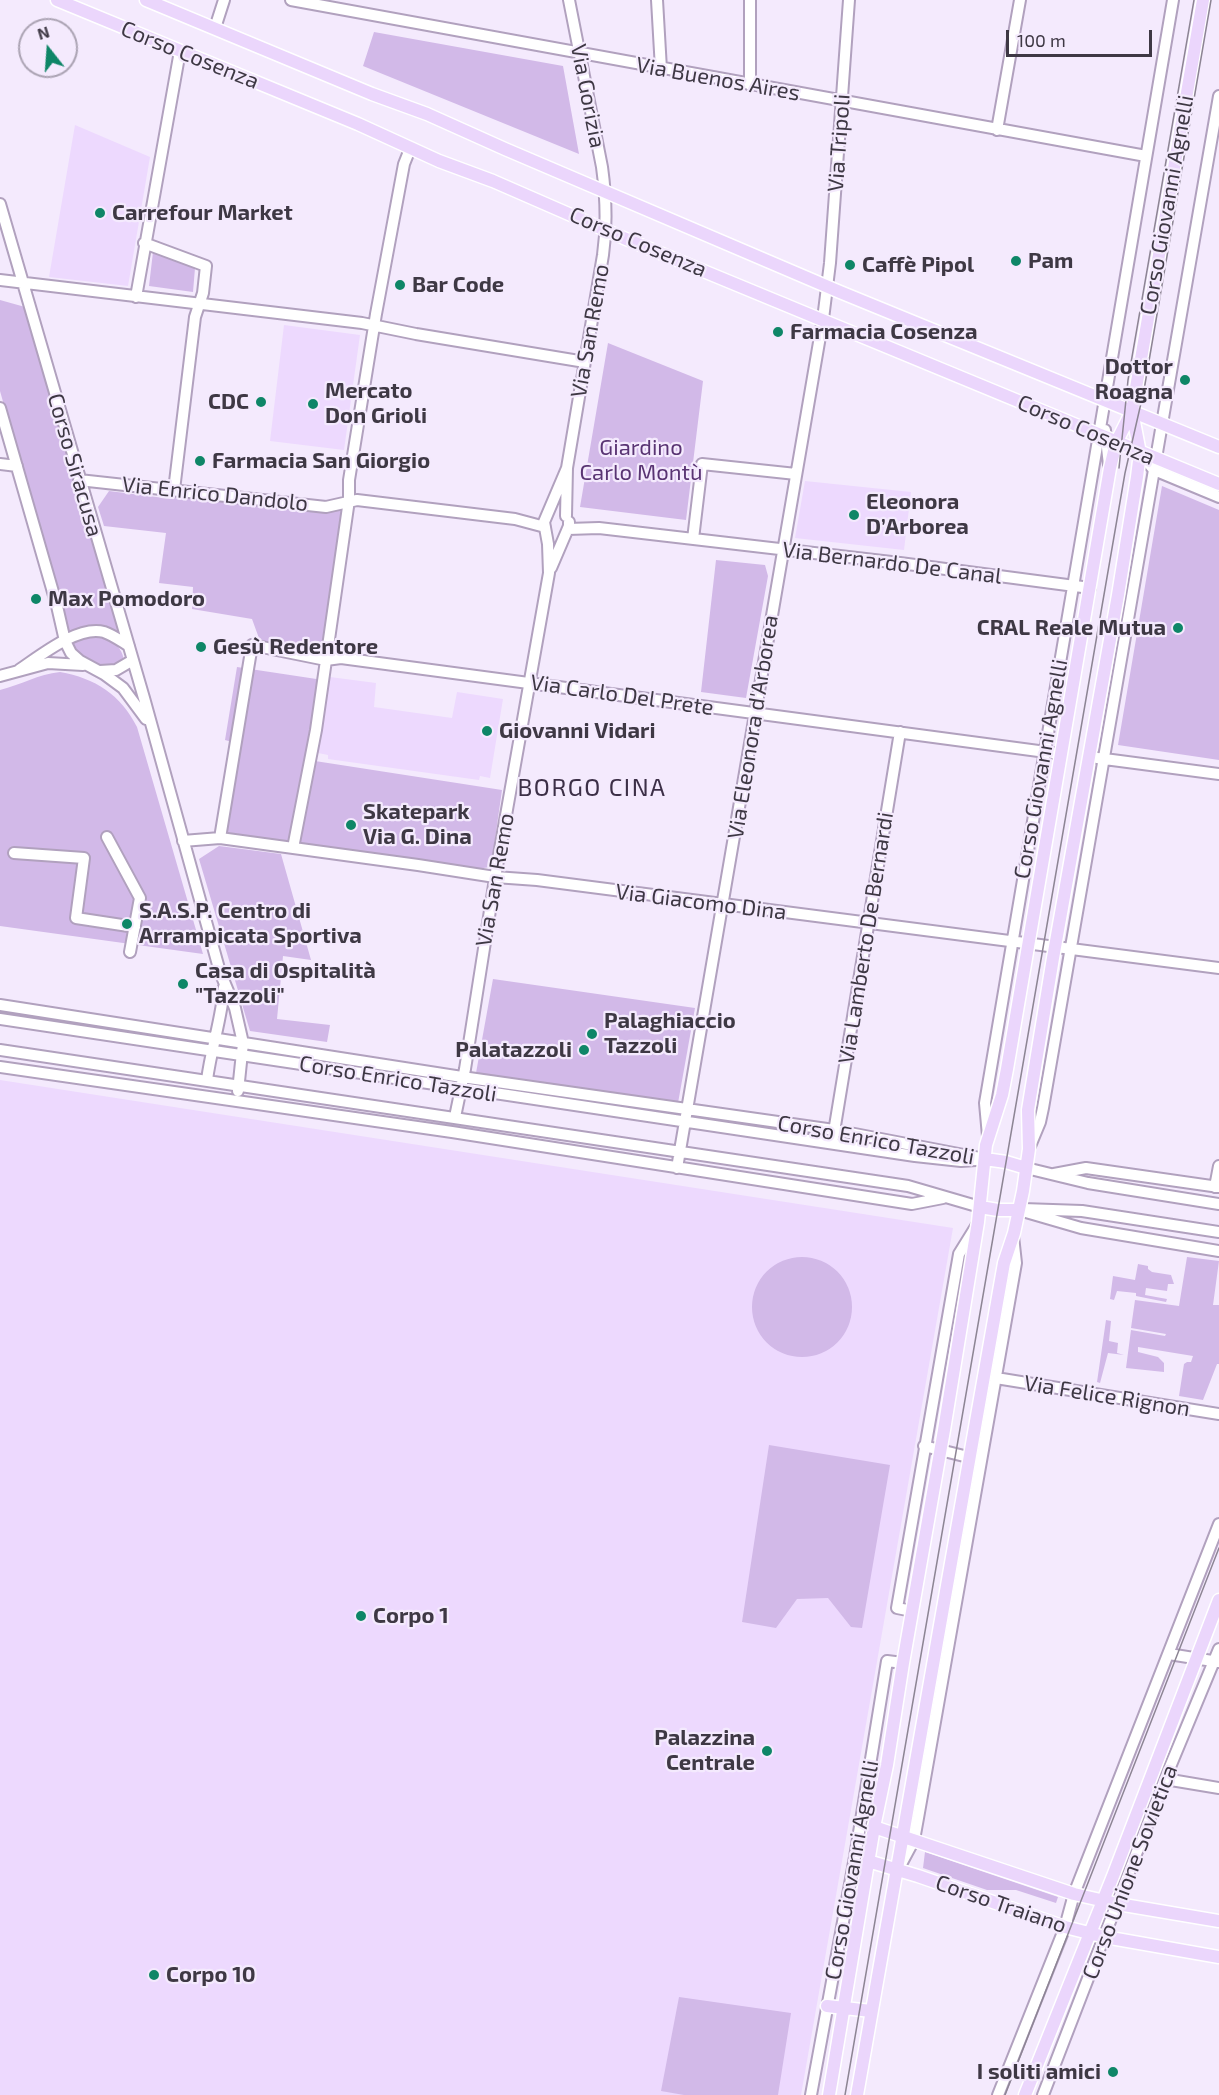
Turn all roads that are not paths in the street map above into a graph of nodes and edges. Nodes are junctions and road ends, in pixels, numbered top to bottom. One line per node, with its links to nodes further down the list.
1 (57, 0): 13 (main road, Corso Cosenza)
2 (146, 0): 12 (main road, Corso Cosenza)
3 (224, 0): 12 (street, Corso Cosenza)
4 (291, 0): 14 (street, Via Buenos Aires)
5 (569, 0): 14 (street, Via Gorizia)
6 (657, 0): 15 (street)
7 (750, 0): 16 (street)
8 (849, 0): 18 (street, Via Tripoli)
9 (1020, 0): 19 (street)
10 (1173, 0): 21 (street, Corso Giovanni Agnelli)
11 (1203, 0): 38 (main road, Corso Giovanni Agnelli)
12 (215, 28): 24 (main road, Corso Cosenza)
13 (180, 51): 20 (main road, Corso Cosenza); 27 (street)
14 (579, 54): 15 (street, Via Buenos Aires); 24 (street, Via Gorizia)
15 (662, 69): 16 (street, Via Buenos Aires)
16 (750, 85): 18 (street, Via Buenos Aires)
17 (1219, 96): 22 (street, Corso Giovanni Agnelli)
18 (842, 102): 19 (street, Via Buenos Aires); 30 (street, Via Tripoli)
19 (997, 130): 21 (street, Via Buenos Aires)
20 (410, 149): 26 (main road, Corso Cosenza); 34 (street)
21 (1146, 156): 36 (street, Corso Giovanni Agnelli)
22 (1206, 172): 23 (street); 39 (street, Corso Giovanni Agnelli)
23 (1219, 174)
24 (605, 192): 26 (street, Via San Remo); 30 (main road, Corso Cosenza)
25 (0, 204): 29 (street, Corso Siracusa)
26 (606, 230): 33 (main road, Corso Cosenza); 35 (street, Via San Remo)
27 (144, 243): 31 (street); 32 (street)
28 (0, 280): 29 (street)
29 (23, 283): 31 (street); 49 (street, Corso Siracusa)
30 (828, 286): 33 (street, Via Eleonora d'Arborea); 36 (main road, Corso Cosenza)
31 (136, 297): 32 (street)
32 (199, 304): 34 (street); 51 (street)
33 (823, 319): 40 (main road, Corso Cosenza); 48 (street, Via Eleonora d'Arborea)
34 (374, 326): 35 (street); 53 (street)
35 (585, 362): 47 (street, Via San Remo)
36 (1104, 399): 38 (main road, Corso Cosenza); 40 (street, Corso Giovanni Agnelli)
37 (0, 408): 46 (street, Corso Siracusa)
38 (1132, 411): 39 (main road, Corso Cosenza); 40 (main road, Corso Giovanni Agnelli); 44 (main road, Corso Giovanni Agnelli)
39 (1162, 423): 41 (main road, Corso Cosenza); 44 (street, Corso Giovanni Agnelli)
40 (1106, 439): 44 (main road, Corso Cosenza); 59 (street, Corso Giovanni Agnelli); 60 (main road, Corso Giovanni Agnelli)
41 (1201, 439): 42 (street, Corso Cosenza); 43 (main road, Corso Cosenza)
42 (1219, 441)
43 (1219, 447)
44 (1148, 459): 50 (main road, Corso Cosenza); 52 (street, Corso Cosenza); 61 (main road, Corso Giovanni Agnelli); 62 (street, Corso Giovanni Agnelli)
45 (0, 464): 46 (street)
46 (17, 466): 63 (street, Corso Siracusa)
47 (567, 468): 54 (street, Via San Remo); 55 (street, Via San Remo)
48 (796, 474): 56 (street); 57 (street, Via Eleonora d'Arborea)
49 (79, 480): 51 (street, Via Enrico Dandolo); 64 (street, Corso Siracusa)
50 (1219, 484)
51 (174, 490): 53 (street, Via Enrico Dandolo)
52 (1219, 497)
53 (349, 500): 54 (street); 66 (street)
54 (547, 523): 55 (street); 55 (street); 58 (street, Via San Remo)
55 (567, 523): 56 (street, Via Bernardo De Canal); 58 (street, Via San Remo)
56 (693, 539): 57 (street, Via Bernardo De Canal)
57 (783, 550): 59 (street, Via Bernardo De Canal); 72 (street, Via Eleonora d'Arborea)
58 (549, 573): 71 (street, Via San Remo)
59 (1072, 586): 60 (street, Via Bernardo De Canal); 75 (street, Corso Giovanni Agnelli)
60 (1090, 588): 76 (main road, Corso Giovanni Agnelli)
61 (1118, 595): 62 (street); 77 (main road, Corso Giovanni Agnelli)
62 (1131, 598): 78 (street, Corso Giovanni Agnelli)
63 (65, 641): 64 (street); 67 (street, Corso Siracusa); 68 (street)
64 (129, 646): 65 (street, Corso Siracusa)
65 (133, 660): 69 (street); 73 (street, Corso Siracusa)
66 (326, 660): 71 (street, Via Carlo Del Prete); 81 (street, Via Carlo Del Prete); 83 (street)
67 (87, 666): 68 (street); 69 (street, Corso Siracusa)
68 (19, 670): 70 (street)
69 (98, 671): 73 (street, Corso Siracusa)
70 (0, 676)
71 (530, 683): 72 (street, Via Carlo Del Prete); 85 (street, Via San Remo)
72 (755, 713): 74 (street, Via Carlo Del Prete); 86 (street, Via Eleonora d'Arborea)
73 (151, 727): 82 (street, Corso Siracusa)
74 (900, 732): 75 (street, Via Carlo Del Prete); 87 (street, Via Lamberto De Bernardi)
75 (1044, 752): 76 (street, Via Carlo Del Prete); 89 (street, Corso Giovanni Agnelli)
76 (1061, 754): 90 (main road, Corso Giovanni Agnelli)
77 (1089, 757): 78 (street); 91 (main road, Corso Giovanni Agnelli)
78 (1103, 759): 79 (street); 92 (street, Corso Giovanni Agnelli)
79 (1219, 774)
80 (107, 837): 88 (street)
81 (220, 838): 82 (street, Via Giacomo Dina); 83 (street, Via Giacomo Dina)
82 (183, 841): 95 (street, Corso Siracusa)
83 (293, 848): 85 (street, Via Giacomo Dina)
84 (14, 853): 88 (street)
85 (495, 877): 86 (street, Via Giacomo Dina); 104 (street, Via San Remo)
86 (723, 904): 87 (street, Via Giacomo Dina); 107 (street, Via Eleonora d'Arborea)
87 (868, 923): 89 (street, Via Giacomo Dina); 109 (street, Via Lamberto De Bernardi)
88 (135, 927): 93 (street)
89 (1012, 941): 90 (street, Via Giacomo Dina); 110 (street, Corso Giovanni Agnelli)
90 (1028, 944): 91 (street, Via Giacomo Dina); 110 (main road, Corso Giovanni Agnelli)
91 (1054, 947): 92 (street, Via Giacomo Dina); 112 (main road, Corso Giovanni Agnelli)
92 (1071, 949): 94 (street, Via Giacomo Dina); 112 (street, Corso Giovanni Agnelli)
93 (130, 952)
94 (1219, 968)
95 (224, 984): 98 (street, Corso Siracusa); 99 (street, Corso Siracusa)
96 (0, 1005): 99 (street, Corso Enrico Tazzoli)
97 (0, 1019): 99 (street, Corso Enrico Tazzoli)
98 (243, 1043): 99 (street, Corso Enrico Tazzoli); 101 (street, Corso Siracusa); 104 (street, Corso Enrico Tazzoli)
99 (213, 1045): 101 (street, Corso Enrico Tazzoli); 103 (street, Corso Siracusa)
100 (0, 1050): 103 (street, Corso Enrico Tazzoli)
101 (243, 1055): 104 (street, Corso Enrico Tazzoli); 105 (street, Corso Siracusa)
102 (0, 1067): 106 (street, Corso Enrico Tazzoli)
103 (207, 1080): 105 (street, Corso Enrico Tazzoli)
104 (461, 1083): 107 (street, Corso Enrico Tazzoli); 108 (street, Via San Remo)
105 (239, 1084): 106 (street, Corso Siracusa); 108 (street, Corso Enrico Tazzoli)
106 (237, 1100): 116 (street, Corso Enrico Tazzoli)
107 (686, 1116): 109 (street, Corso Enrico Tazzoli); 111 (street, Corso Enrico Tazzoli); 113 (street, Via Eleonora d'Arborea)
108 (455, 1117): 113 (street, Corso Enrico Tazzoli)
109 (834, 1130): 111 (street, Via Lamberto De Bernardi); 114 (street, Corso Enrico Tazzoli)
110 (988, 1138): 114 (main road, Corso Giovanni Agnelli)
111 (832, 1143): 114 (street, Corso Enrico Tazzoli)
112 (1029, 1149): 117 (main road, Corso Giovanni Agnelli)
113 (680, 1152): 116 (street, Via Eleonora d'Arborea); 120 (street, Corso Enrico Tazzoli)
114 (985, 1159): 117 (main road); 122 (main road, Corso Giovanni Agnelli)
115 (1219, 1166): 119 (street)
116 (677, 1168): 120 (street, Corso Enrico Tazzoli)
117 (1026, 1168): 118 (street); 123 (main road, Corso Giovanni Agnelli)
118 (1052, 1175): 119 (street); 121 (street)
119 (1217, 1187)
120 (946, 1198): 122 (street, Corso Enrico Tazzoli)
121 (1219, 1204)
122 (980, 1207): 123 (main road); 124 (main road, Corso Giovanni Agnelli)
123 (1019, 1210): 125 (street); 126 (main road, Corso Giovanni Agnelli); 127 (street)
124 (977, 1225): 130 (street, Corso Giovanni Agnelli); 131 (main road, Corso Giovanni Agnelli)
125 (1219, 1232)
126 (1013, 1236): 128 (street, Corso Giovanni Agnelli); 132 (main road, Corso Giovanni Agnelli)
127 (1219, 1251)
128 (996, 1378): 129 (street, Via Felice Rignon); 132 (street, Corso Giovanni Agnelli)
129 (1219, 1414)
130 (924, 1446): 131 (street); 135 (street, Corso Giovanni Agnelli)
131 (941, 1450): 132 (street); 135 (main road, Corso Giovanni Agnelli)
132 (975, 1459): 144 (main road, Corso Giovanni Agnelli); 145 (street, Corso Giovanni Agnelli)
133 (1219, 1524): 137 (street, Corso Unione Sovietica)
134 (1219, 1600): 138 (main road, Corso Unione Sovietica)
135 (912, 1611): 140 (main road, Corso Giovanni Agnelli)
136 (1219, 1649): 139 (street, Corso Unione Sovietica)
137 (1169, 1654): 138 (street); 149 (street, Corso Unione Sovietica)
138 (1196, 1659): 139 (street); 150 (main road, Corso Unione Sovietica)
139 (1217, 1661): 141 (street, Corso Unione Sovietica)
140 (903, 1663): 143 (main road, Corso Giovanni Agnelli); 143 (street, Corso Giovanni Agnelli)
141 (1165, 1779): 142 (street); 151 (street, Corso Unione Sovietica)
142 (1219, 1788)
143 (867, 1825): 144 (main road, Corso Traiano); 146 (street, Corso Giovanni Agnelli); 147 (main road, Corso Giovanni Agnelli)
144 (902, 1836): 145 (main road, Corso Traiano); 148 (main road, Corso Giovanni Agnelli)
145 (914, 1840): 148 (street, Corso Giovanni Agnelli); 149 (main road, Corso Traiano)
146 (855, 1857): 147 (street, Corso Traiano); 157 (street, Corso Giovanni Agnelli)
147 (868, 1861): 148 (main road, Corso Traiano); 158 (main road, Corso Giovanni Agnelli)
148 (897, 1870): 153 (main road, Corso Traiano); 159 (main road, Corso Giovanni Agnelli)
149 (1074, 1894): 150 (main road, Corso Traiano); 153 (street, Corso Unione Sovietica)
150 (1102, 1900): 151 (main road, Corso Traiano); 154 (main road, Corso Unione Sovietica)
151 (1118, 1904): 152 (main road, Corso Traiano); 155 (street, Corso Unione Sovietica)
152 (1219, 1921)
153 (1065, 1927): 154 (main road, Corso Traiano); 163 (street, Corso Unione Sovietica)
154 (1089, 1933): 155 (main road, Corso Traiano); 164 (main road, Corso Unione Sovietica)
155 (1105, 1937): 156 (main road, Corso Traiano); 165 (street, Corso Unione Sovietica)
156 (1219, 1954)
157 (827, 2006): 158 (main road); 160 (street, Corso Giovanni Agnelli)
158 (844, 2008): 159 (main road); 161 (main road, Corso Giovanni Agnelli)
159 (871, 2011): 162 (main road, Corso Giovanni Agnelli)
160 (811, 2095)
161 (829, 2095)
162 (857, 2095)
163 (998, 2095)
164 (1025, 2095)
165 (1043, 2095)

